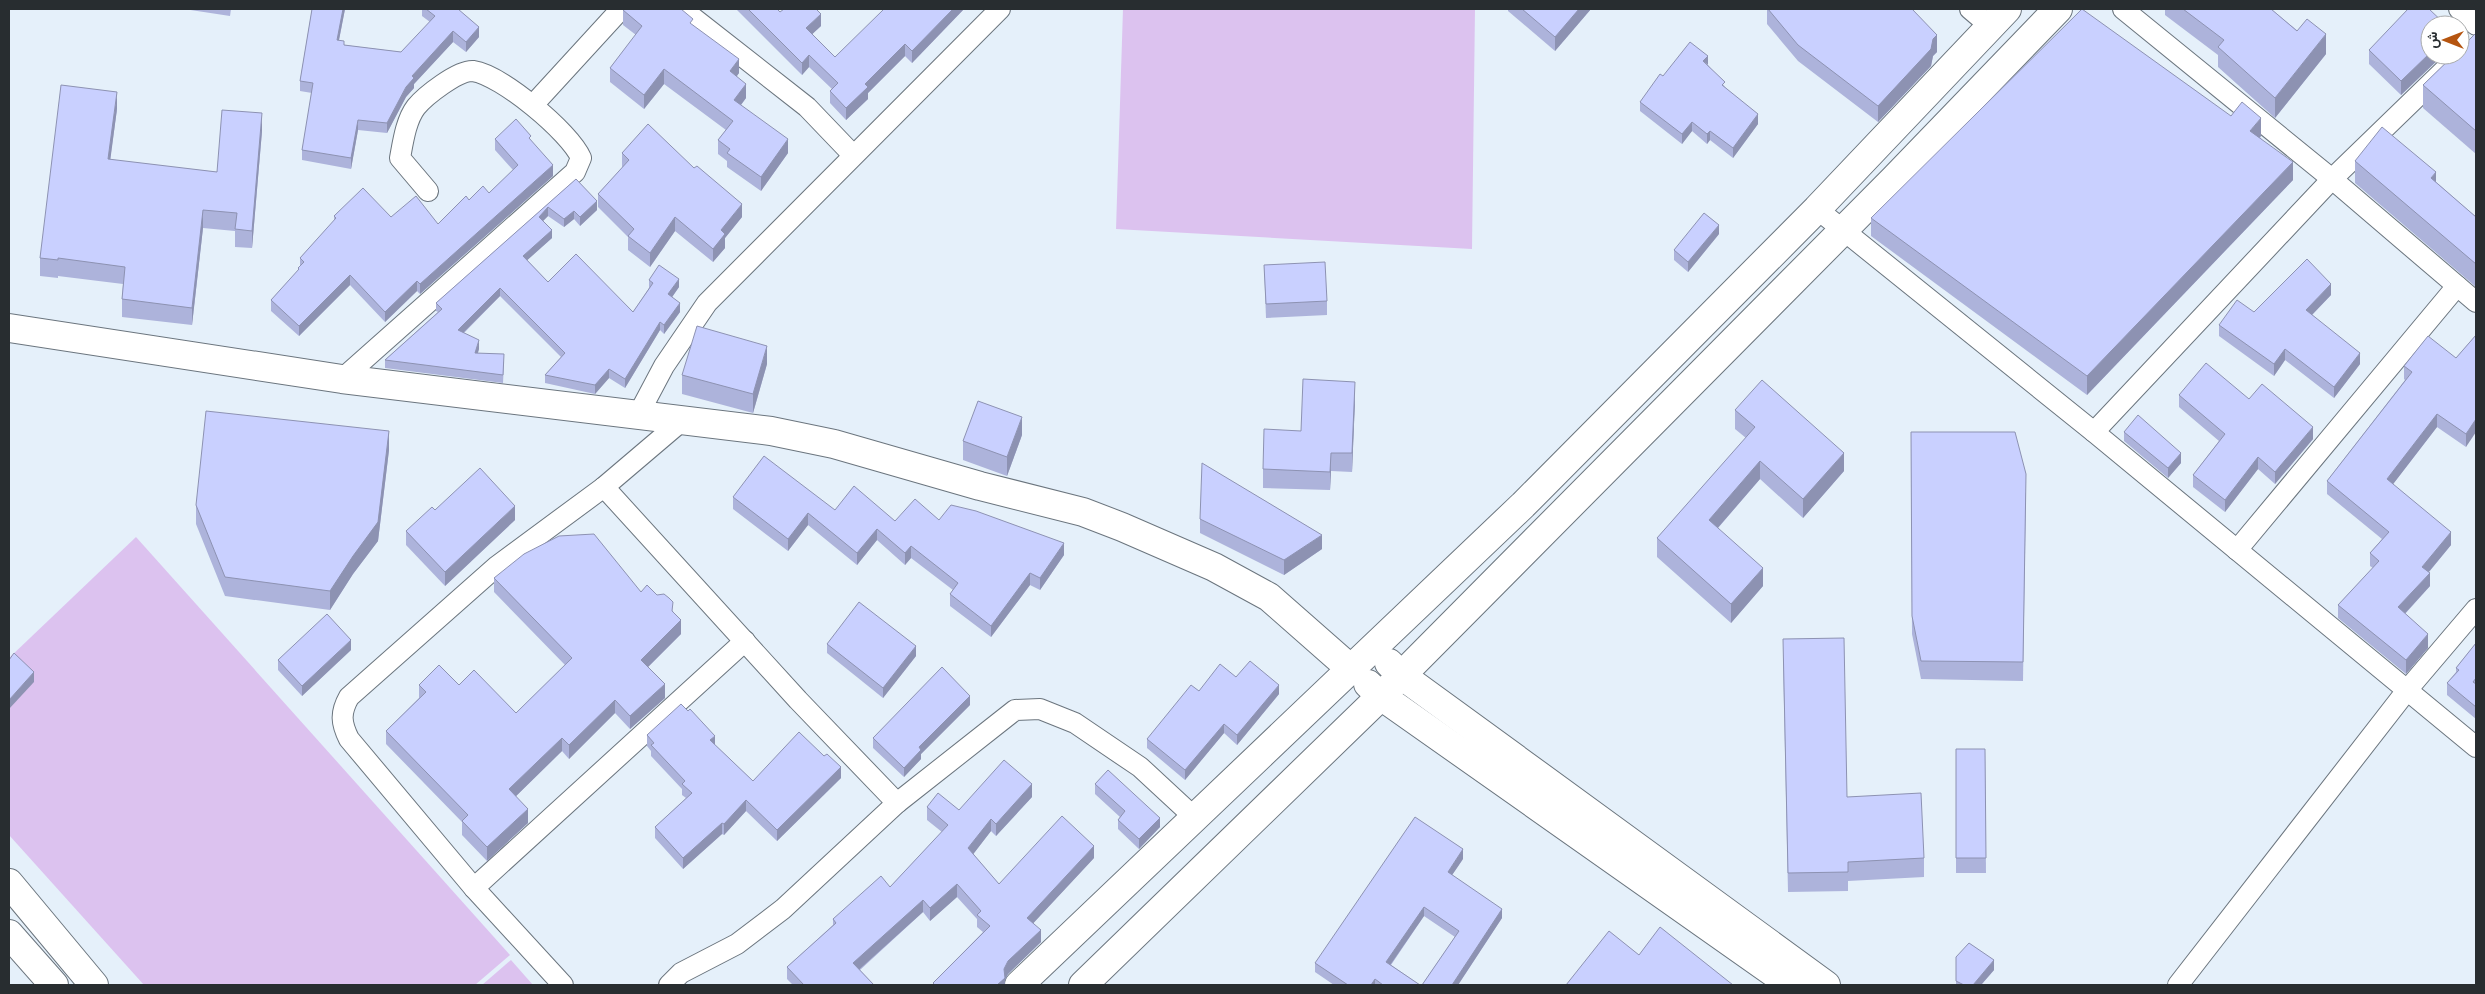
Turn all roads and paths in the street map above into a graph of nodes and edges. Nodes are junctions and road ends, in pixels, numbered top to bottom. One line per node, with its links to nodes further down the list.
1 (621, 9): 10 (street)
2 (682, 9): 11 (street)
3 (1000, 9): 11 (street)
4 (2058, 9): 15 (main road)
5 (2123, 9): 12 (street)
6 (2459, 9): 8 (street)
7 (1989, 14): 14 (main road)
8 (2476, 25)
9 (2450, 65): 12 (street)
10 (533, 105): 13 (street); 19 (street)
11 (853, 155): 20 (street)
12 (2332, 178): 16 (street); 22 (street)
13 (428, 191)
14 (1817, 209): 15 (street); 27 (main road)
15 (1842, 230): 22 (street); 29 (main road)
16 (2458, 286): 17 (street); 24 (street)
17 (2476, 302)
18 (9, 328): 19 (main road)
19 (342, 379): 20 (main road)
20 (638, 415): 21 (main road)
21 (684, 419): 23 (street); 28 (main road)
22 (2094, 432): 24 (street)
23 (604, 487): 26 (street); 36 (street)
24 (2237, 550): 30 (street)
25 (2476, 609): 30 (street)
26 (745, 641): 33 (street); 36 (street)
27 (1373, 649): 28 (main road); 29 (main road)
28 (1352, 670): 31 (main road); 34 (main road)
29 (1401, 675): 31 (main road); 45 (main road)
30 (2408, 689): 32 (street); 46 (street)
31 (1381, 696): 43 (main road); 44 (main road)
32 (2476, 747)
33 (897, 804): 34 (street); 41 (street)
34 (1194, 817): 42 (main road)
35 (9, 884): 39 (main road)
36 (474, 888): 40 (street)
37 (9, 934): 38 (main road)
38 (54, 985)
39 (94, 985)
40 (563, 985)
41 (669, 985)
42 (1019, 985)
43 (1082, 985)
44 (1791, 985)
45 (1826, 985)
46 (2178, 985)

